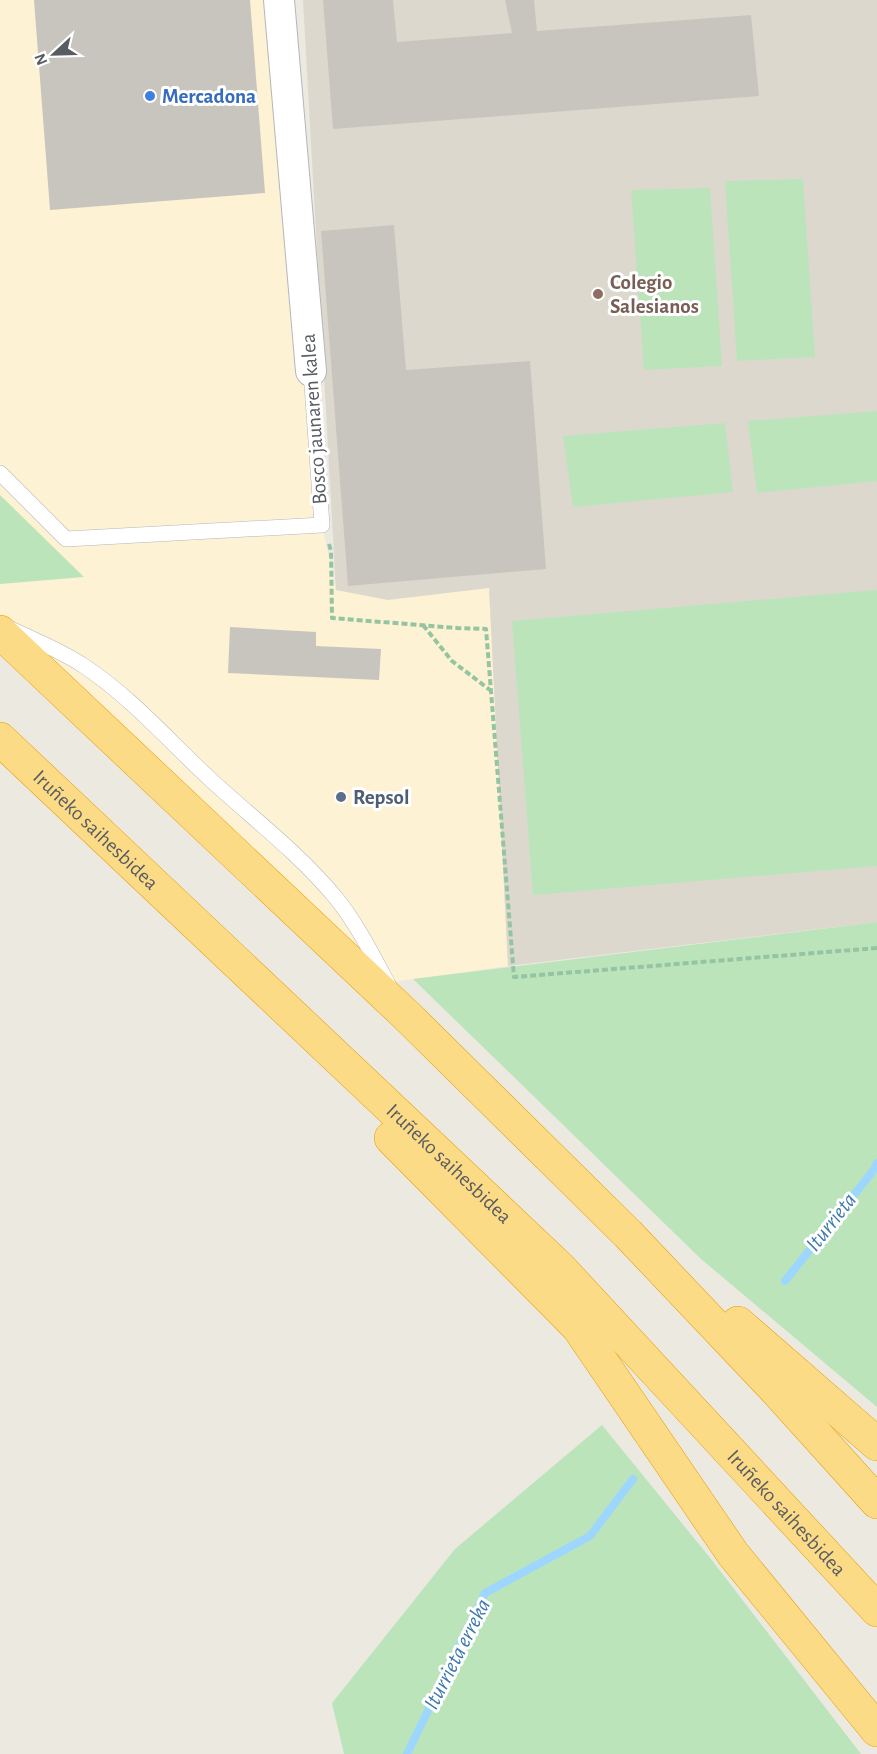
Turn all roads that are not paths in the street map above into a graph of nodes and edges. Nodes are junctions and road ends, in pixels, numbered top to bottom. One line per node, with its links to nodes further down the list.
1 (279, 0): 2 (street, Bosco jaunaren kalea)
2 (311, 371): 3 (lane, Bosco jaunaren kalea)
3 (0, 473)
4 (0, 623): 9 (lane)
5 (0, 632): 9 (highway)
6 (0, 660): 13 (highway)
7 (1, 741): 8 (highway, Iruñeko saihesbidea)
8 (108, 842): 14 (highway, Iruñeko saihesbidea); 15 (highway)
9 (406, 1015): 10 (highway)
10 (628, 1234): 11 (highway); 12 (highway)
11 (877, 1444)
12 (877, 1502)
13 (877, 1526)
14 (877, 1610)
15 (877, 1731)

